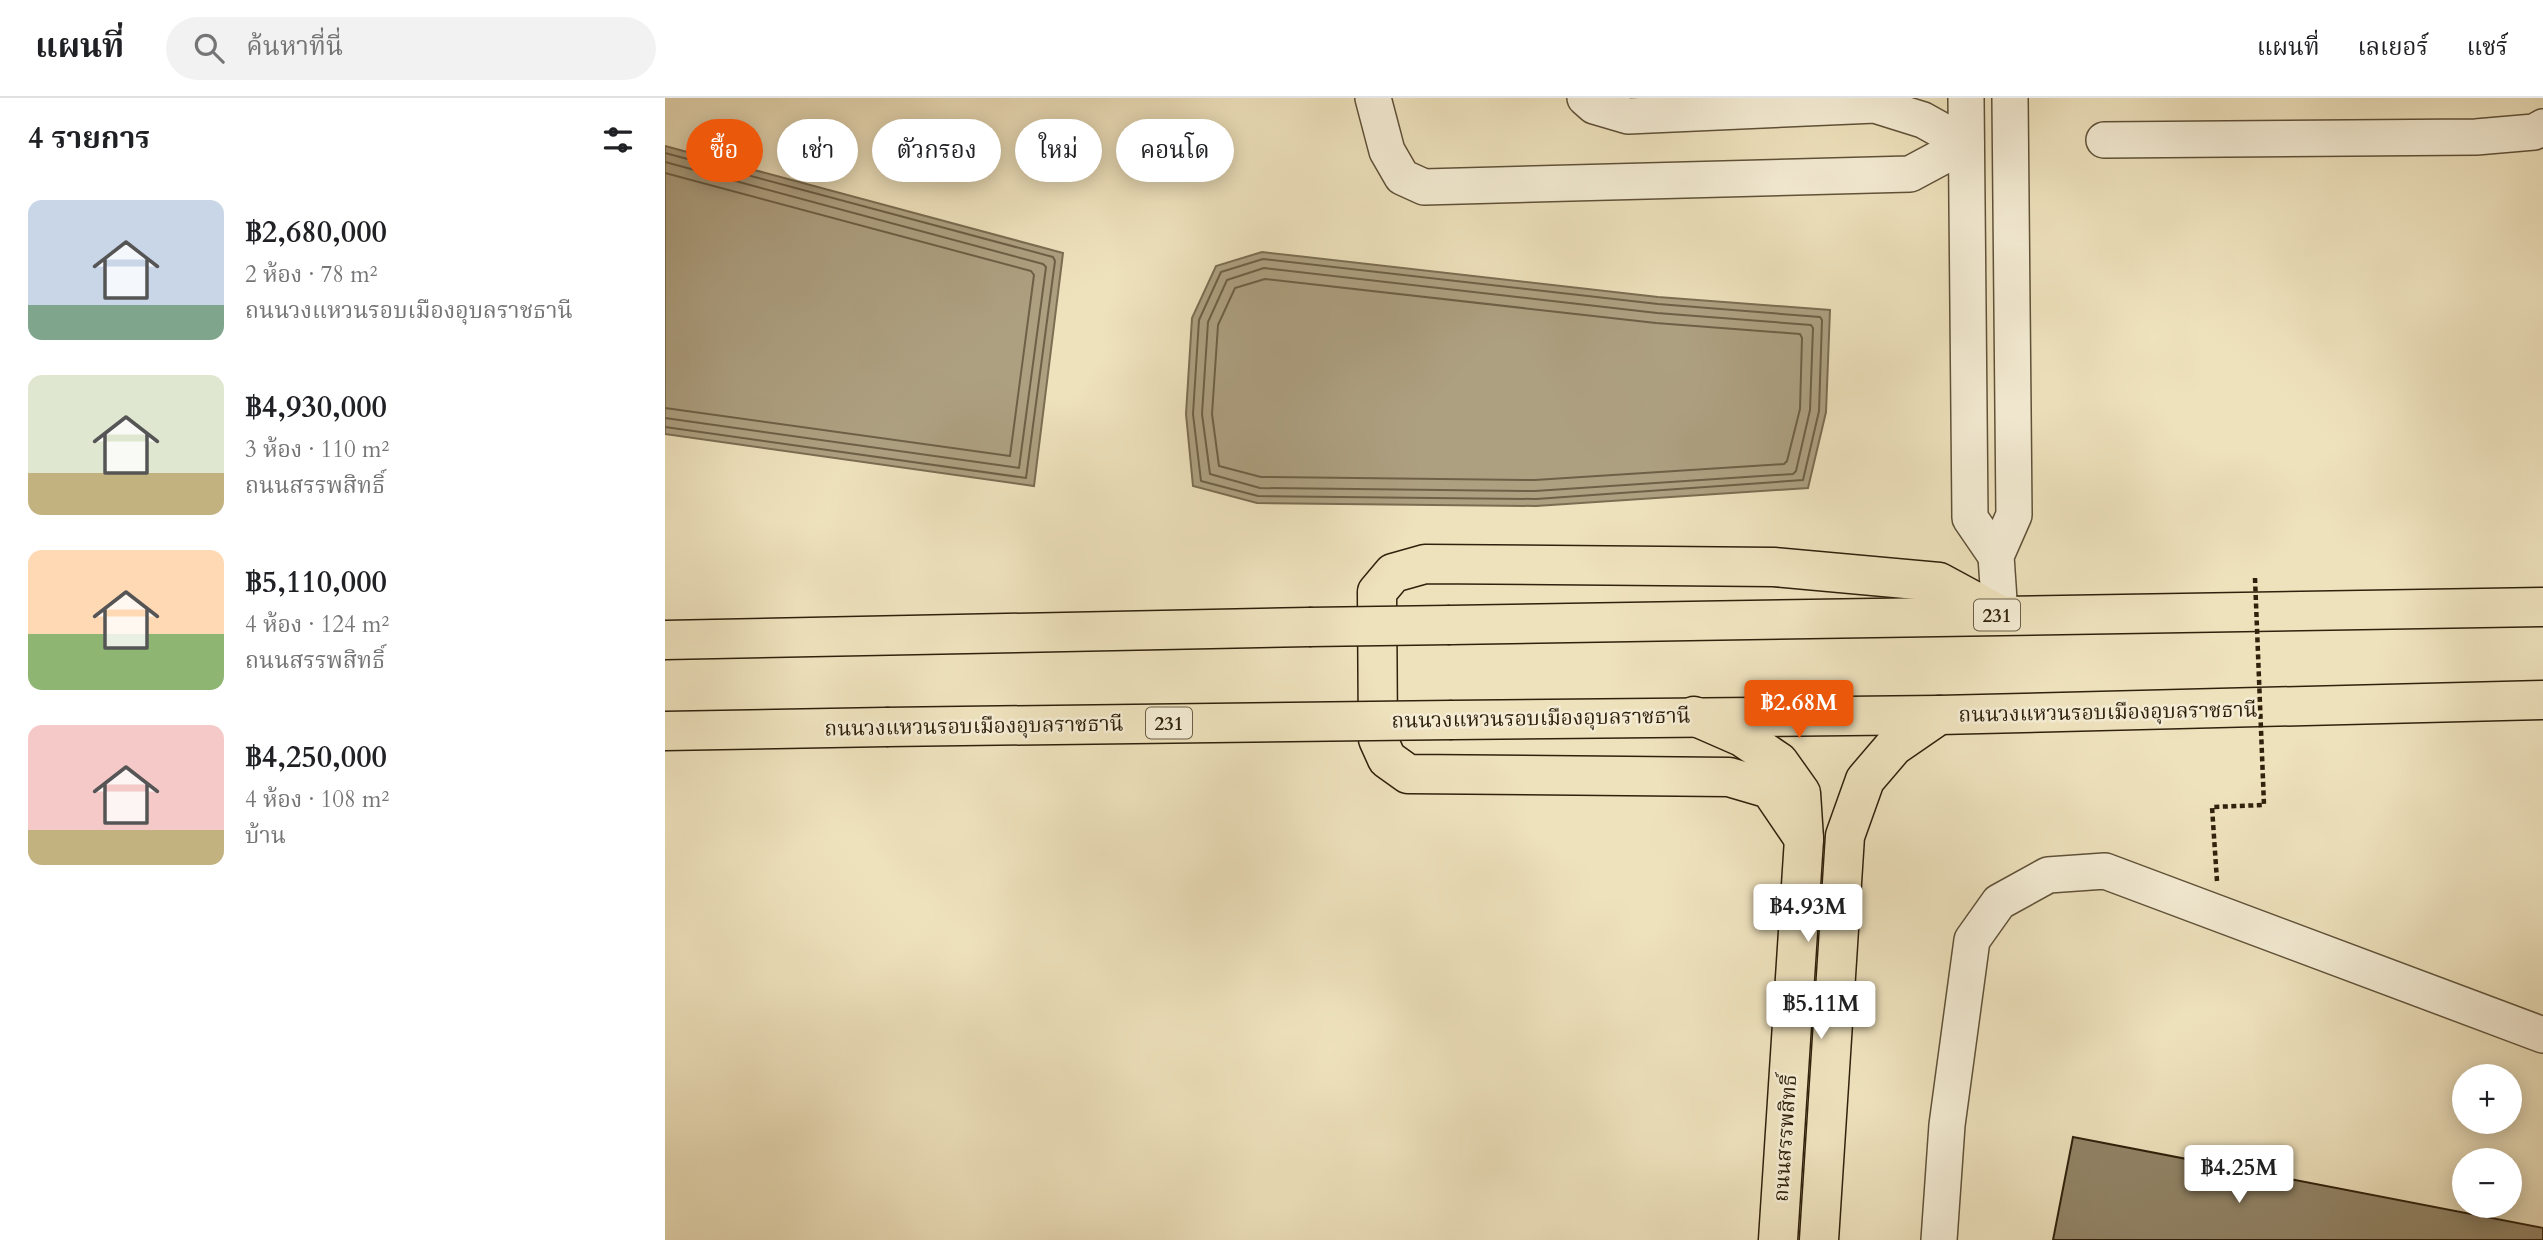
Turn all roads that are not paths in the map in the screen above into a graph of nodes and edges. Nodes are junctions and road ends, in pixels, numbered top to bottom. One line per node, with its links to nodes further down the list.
1 (1373, 98): 8 (lane)
2 (1585, 98): 5 (lane)
3 (1966, 98): 8 (lane)
4 (2010, 98): 9 (lane)
5 (1882, 102): 8 (lane)
6 (2543, 127): 7 (lane)
7 (2104, 140)
8 (1966, 144): 9 (lane)
9 (1997, 556): 11 (lane)
10 (2543, 607): 11 (main road, 231)
11 (2000, 615): 12 (main road, 231, bridge); 17 (main road)
12 (665, 640)
13 (2543, 700): 14 (main road, ถนนวงแหวนรอบเมืองอุบลราชธานี / 231)
14 (1939, 715): 15 (main road, ถนนวงแหวนรอบเมืองอุบลราชธานี / 231); 20 (main road, ถนนสรรพสิทธิ์)
15 (1694, 716): 16 (main road, ถนนวงแหวนรอบเมืองอุบลราชธานี / 231, bridge); 17 (main road, ถนนสรรพสิทธิ์)
16 (665, 731)
17 (1804, 839): 19 (main road, ถนนสรรพสิทธิ์)
18 (2543, 1035): 21 (lane)
19 (1778, 1240)
20 (1819, 1240)
21 (1939, 1240)

